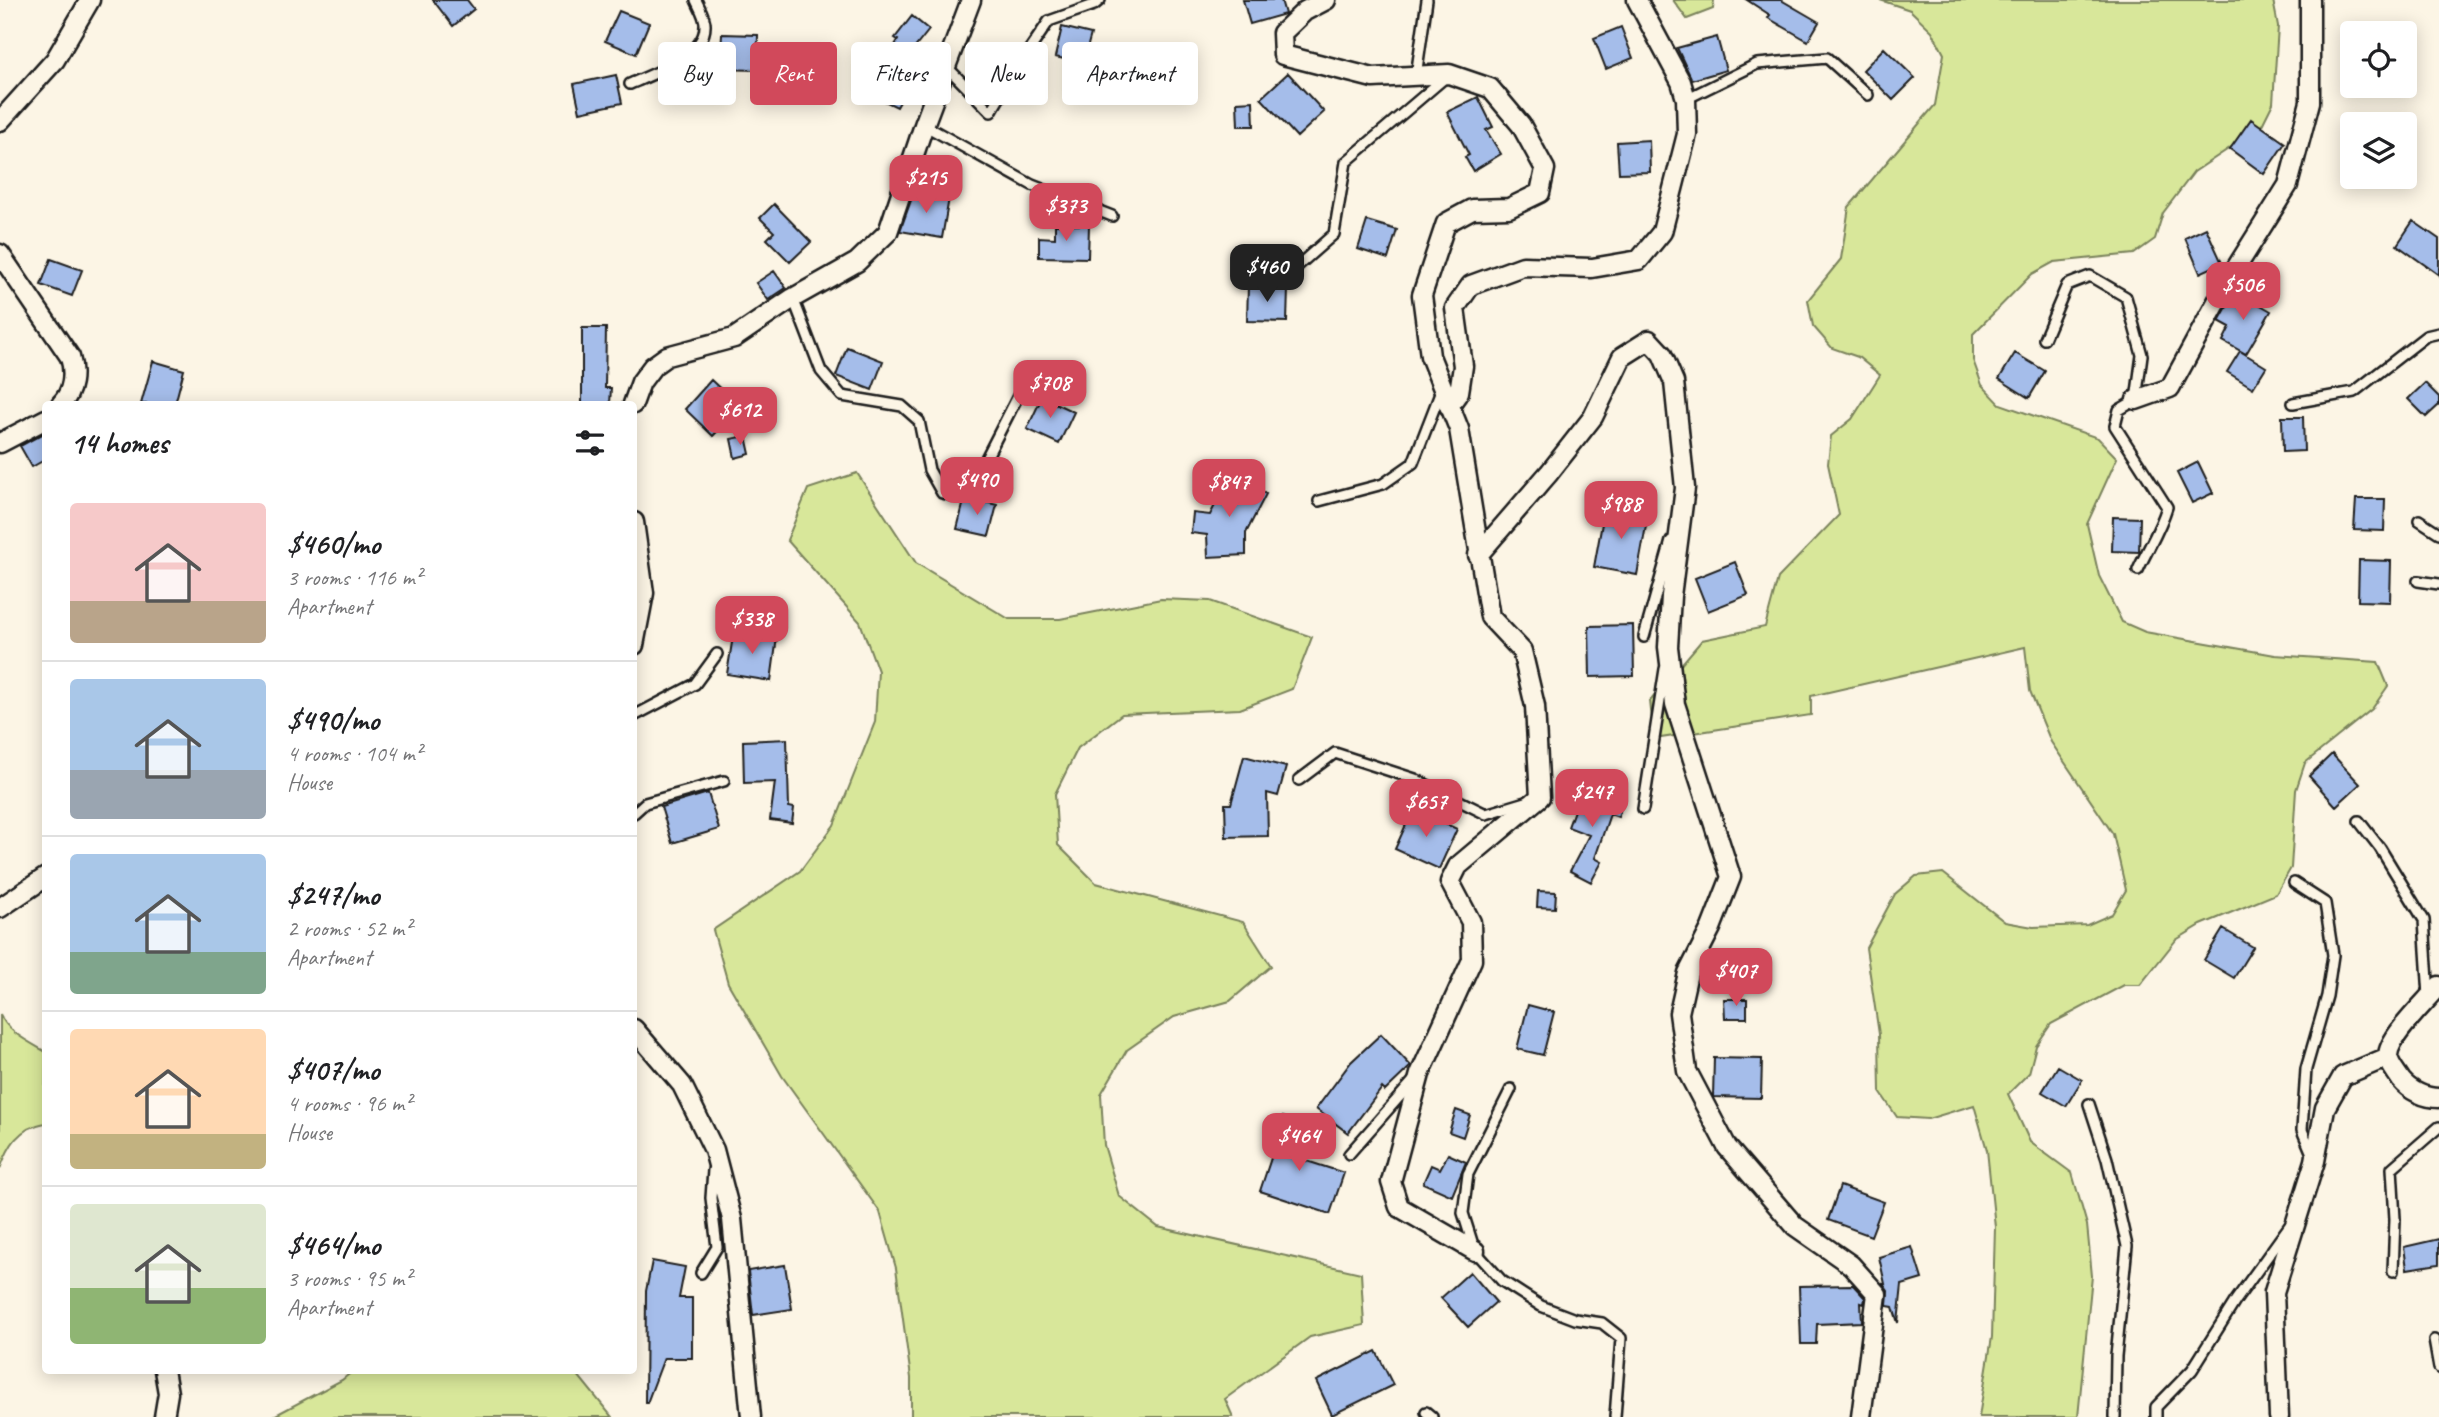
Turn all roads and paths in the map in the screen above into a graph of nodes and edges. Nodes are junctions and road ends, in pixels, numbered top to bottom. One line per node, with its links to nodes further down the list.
1 (90, 0): 17 (street)
2 (696, 0): 13 (lane)
3 (971, 0): 9 (street)
4 (1100, 0): 10 (lane)
5 (1326, 0): 12 (street)
6 (1427, 0): 12 (lane)
7 (1637, 0): 15 (street)
8 (2310, 0): 27 (street)
9 (951, 53)
10 (951, 71)
11 (1450, 74): 12 (street); 21 (lane); 26 (street)
12 (1416, 76)
13 (630, 84)
14 (1868, 95): 15 (lane)
15 (1686, 99): 31 (street)
16 (931, 105): 18 (street)
17 (0, 121)
18 (924, 125): 19 (lane); 22 (street)
19 (1112, 216)
20 (0, 254): 28 (street)
21 (1293, 270)
22 (793, 298): 25 (lane); 29 (street)
23 (2439, 333): 30 (lane)
24 (2044, 339): 27 (lane)
25 (1051, 385)
26 (1442, 388): 31 (street); 35 (lane)
27 (2136, 400): 40 (lane)
28 (64, 401)
29 (634, 401)
30 (2293, 403)
31 (1450, 406): 39 (street)
32 (42, 421): 33 (street)
33 (0, 443)
34 (1685, 488): 39 (street); 44 (lane); 45 (street)
35 (1319, 501)
36 (2419, 520): 37 (lane)
37 (2439, 533)
38 (637, 543): 43 (street)
39 (1478, 555): 50 (street)
40 (2138, 570)
41 (2418, 581): 42 (lane)
42 (2439, 584)
43 (637, 629)
44 (1644, 637)
45 (1668, 647): 51 (lane); 78 (street)
46 (717, 654): 47 (lane)
47 (637, 714)
48 (1299, 780): 50 (lane)
49 (724, 781): 52 (lane)
50 (1540, 797): 60 (street)
51 (1643, 809)
52 (637, 810)
53 (2359, 821): 57 (lane)
54 (42, 880): 56 (street)
55 (2294, 883): 67 (lane)
56 (0, 908)
57 (2434, 992): 59 (street)
58 (637, 1033): 65 (street)
59 (2390, 1062): 62 (street); 67 (street)
60 (1420, 1074): 66 (lane); 69 (street)
61 (1511, 1089): 69 (lane)
62 (2439, 1098)
63 (2089, 1104): 79 (lane)
64 (2439, 1126): 70 (lane)
65 (714, 1150): 71 (lane); 76 (street)
66 (1349, 1154)
67 (2315, 1161): 68 (street)
68 (2299, 1213): 80 (lane); 81 (street)
69 (1475, 1251): 77 (lane)
70 (2393, 1270)
71 (701, 1273)
72 (2434, 1340): 73 (lane)
73 (2439, 1368)
74 (165, 1374): 75 (street)
75 (164, 1417)
76 (751, 1417)
77 (1615, 1417)
78 (1861, 1417)
79 (2115, 1417)
80 (2156, 1417)
81 (2279, 1417)

